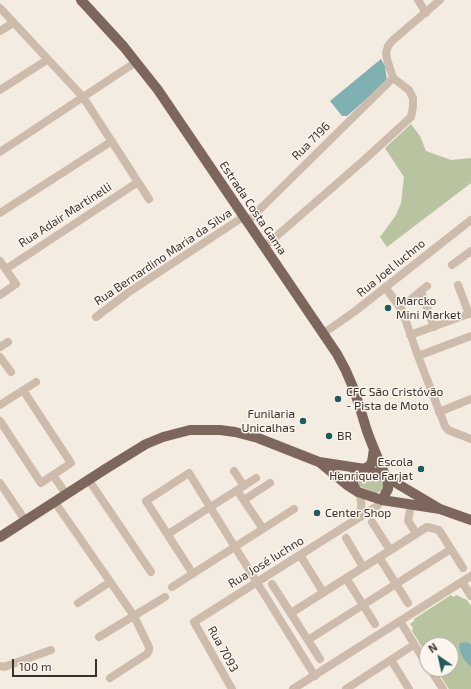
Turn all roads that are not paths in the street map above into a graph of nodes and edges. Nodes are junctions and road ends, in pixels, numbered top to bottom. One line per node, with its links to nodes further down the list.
1 (81, 0): 9 (main road, Estrada Costa Gama)
2 (418, 0): 5 (street)
3 (440, 0): 5 (street)
4 (0, 8): 6 (street)
5 (426, 13): 10 (street)
6 (13, 23): 7 (street); 8 (street)
7 (0, 32)
8 (47, 60): 11 (street); 12 (street)
9 (136, 62): 12 (street); 18 (main road, Estrada Costa Gama)
10 (393, 78): 18 (street, Rua 7196); 20 (street)
11 (0, 90)
12 (83, 97): 13 (street); 14 (street)
13 (112, 141): 15 (street); 17 (street)
14 (0, 152)
15 (138, 182): 16 (street); 24 (street, Rua Adair Martinelli)
16 (150, 198)
17 (0, 213)
18 (245, 219): 20 (main road, Estrada Costa Gama); 30 (street, Rua Bernardino Maria da Silva)
19 (471, 220): 26 (street, Rua Joel Iuchno)
20 (264, 247): 32 (main road, Estrada Costa Gama)
21 (471, 251): 23 (street)
22 (0, 261): 24 (street)
23 (452, 265)
24 (6, 269): 27 (street)
25 (458, 285): 29 (street)
26 (385, 287): 32 (street, Rua Joel Iuchno); 33 (street)
27 (0, 295)
28 (411, 299): 31 (street)
29 (470, 314): 31 (street)
30 (96, 317)
31 (434, 327): 33 (street)
32 (324, 333): 47 (main road, Estrada Costa Gama)
33 (410, 335): 37 (street)
34 (471, 336): 37 (street)
35 (8, 342): 36 (street)
36 (0, 347)
37 (418, 356): 44 (street)
38 (0, 357): 39 (street)
39 (11, 372)
40 (36, 382): 41 (street)
41 (23, 390): 43 (street); 51 (street)
42 (471, 399): 44 (street)
43 (0, 405)
44 (439, 412): 46 (street)
45 (0, 421): 51 (street)
46 (471, 440)
47 (374, 449): 49 (main road); 52 (main road, Estrada Costa Gama)
48 (318, 462): 49 (main road); 54 (main road); 58 (main road)
49 (365, 469): 52 (main road); 58 (main road)
50 (234, 471): 57 (street)
51 (53, 475): 59 (street)
52 (386, 477): 61 (main road); 66 (main road)
53 (256, 478): 57 (street)
54 (88, 479): 59 (main road); 83 (street)
55 (0, 483): 67 (street)
56 (270, 483): 60 (street)
57 (241, 488): 60 (street); 64 (street)
58 (358, 492): 61 (main road); 69 (street, Rua José Iuchno)
59 (66, 494): 62 (main road)
60 (244, 500): 71 (street)
61 (382, 500): 63 (main road); 69 (street, Rua José Iuchno)
62 (54, 501): 67 (main road); 87 (street)
63 (411, 504): 66 (main road); 72 (street)
64 (210, 507): 73 (street); 73 (street); 76 (street)
65 (294, 509): 71 (street)
66 (440, 509): 68 (main road)
67 (25, 520): 74 (main road)
68 (471, 520)
69 (351, 522): 79 (street, Rua José Iuchno)
70 (372, 522): 78 (street)
71 (263, 529): 76 (street)
72 (416, 533): 77 (street); 78 (street)
73 (168, 534): 84 (street)
74 (0, 536)
75 (346, 538): 81 (street)
76 (235, 547): 84 (street); 88 (street)
77 (451, 548): 82 (street); 91 (street)
78 (390, 550): 80 (street)
79 (300, 555): 88 (street, Rua José Iuchno); 93 (street)
80 (379, 557): 81 (street); 91 (street)
81 (363, 567): 86 (street)
82 (463, 568)
83 (151, 572)
84 (193, 574): 92 (street)
85 (471, 576): 89 (street)
86 (346, 578): 93 (street); 98 (street)
87 (110, 582): 96 (street); 100 (street)
88 (256, 582): 101 (street, Rua José Iuchno); 112 (street)
89 (462, 582): 95 (street); 102 (street)
90 (272, 584): 99 (street)
91 (396, 584): 97 (street); 98 (street)
92 (172, 587)
93 (323, 592): 99 (street)
94 (165, 596): 100 (street)
95 (471, 596)
96 (78, 603)
97 (408, 603)
98 (363, 605): 103 (street); 105 (street)
99 (291, 613): 105 (street)
100 (134, 616): 104 (street); 114 (street)
101 (194, 622): 117 (street, Rua 7093)
102 (400, 622): 108 (street); 112 (street)
103 (375, 624)
104 (99, 637)
105 (308, 640): 109 (street)
106 (409, 648): 110 (street)
107 (51, 650): 111 (street)
108 (419, 652)
109 (320, 659)
110 (391, 660): 115 (street); 120 (street)
111 (0, 666)
112 (315, 676): 116 (street)
113 (435, 677): 121 (street)
114 (110, 678)
115 (356, 685): 119 (street)
116 (304, 686): 118 (street)
117 (232, 689)
118 (293, 689)
119 (346, 689)
120 (409, 689)
121 (442, 689)

